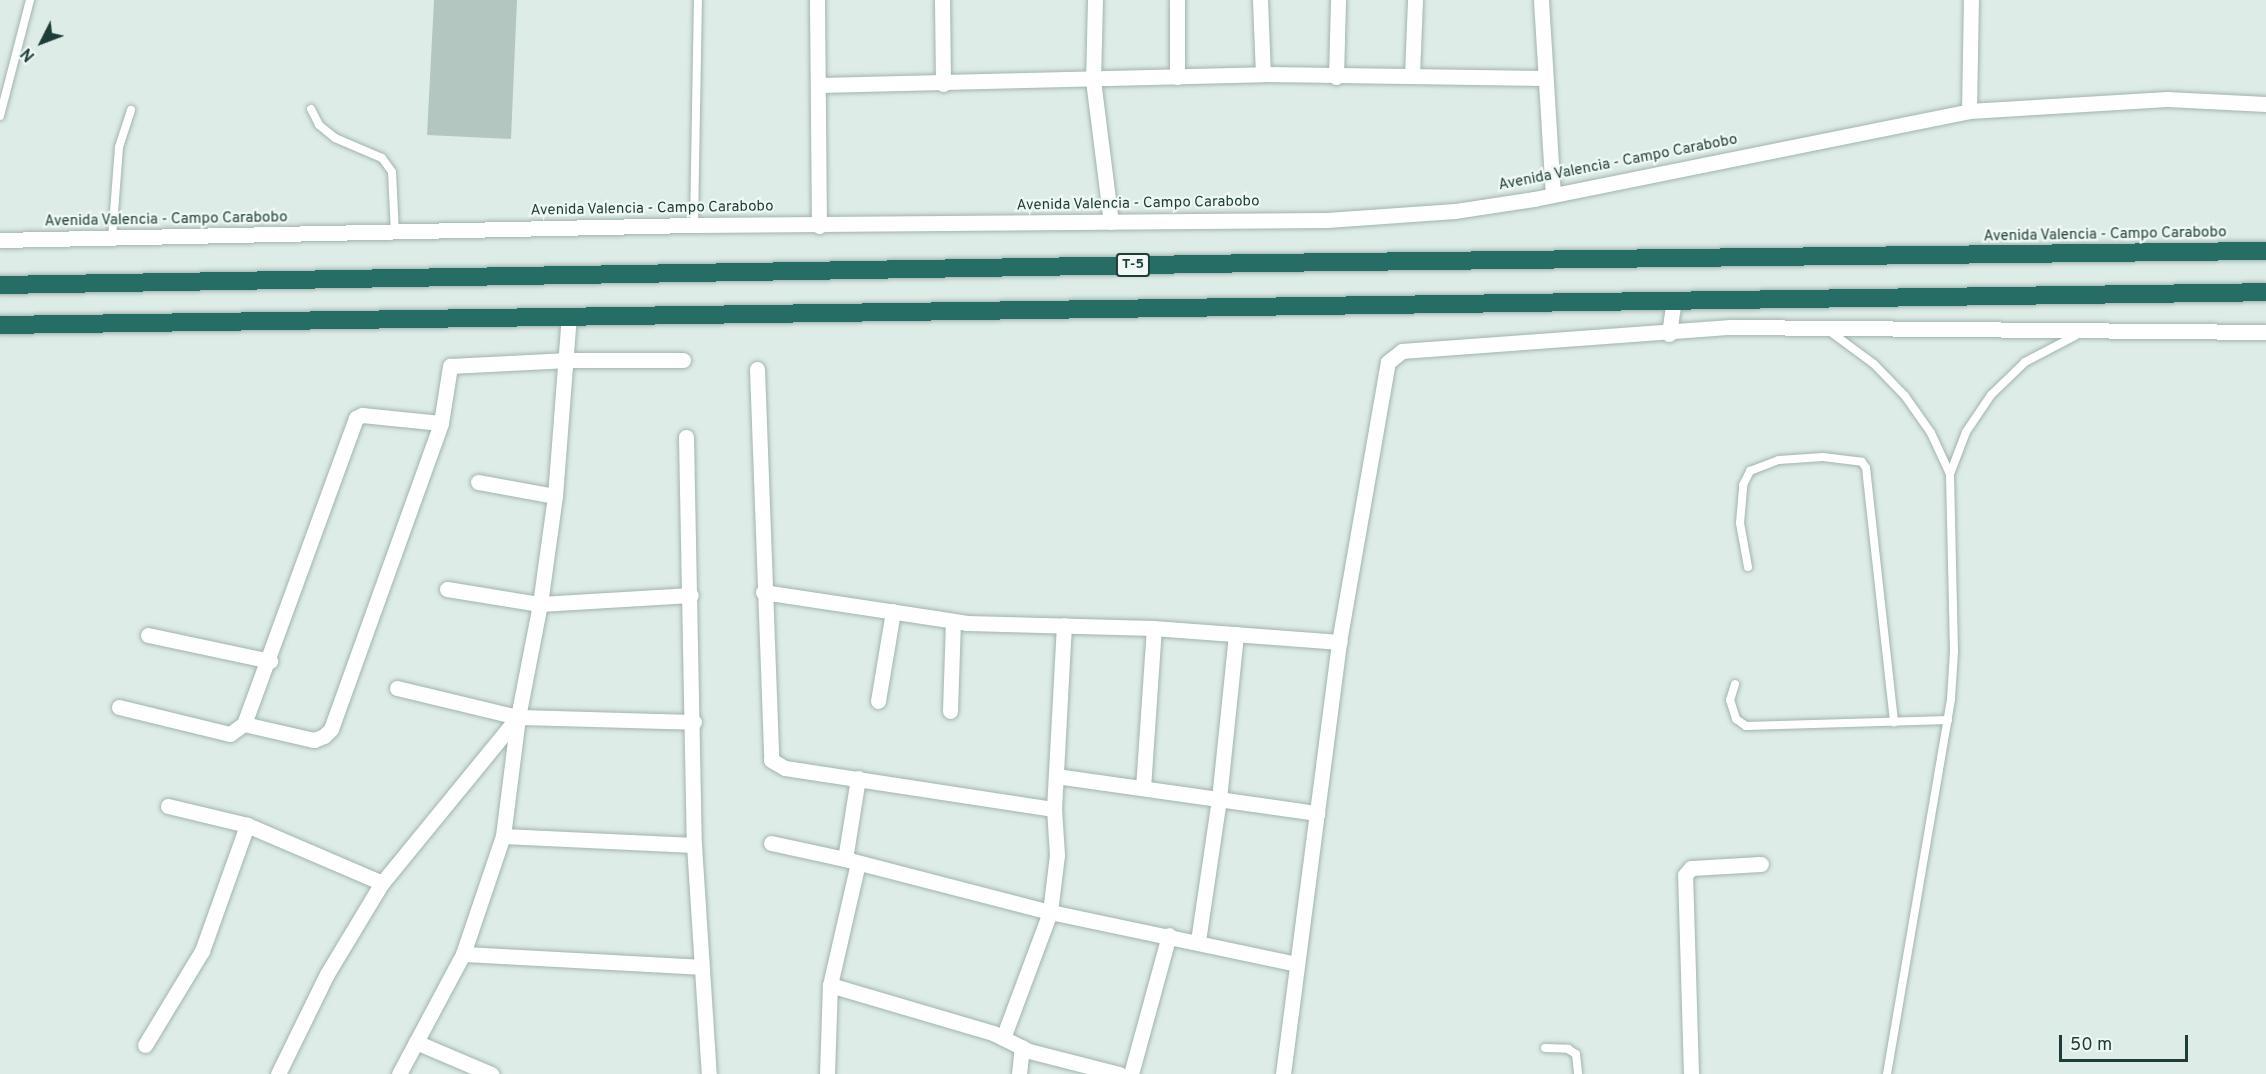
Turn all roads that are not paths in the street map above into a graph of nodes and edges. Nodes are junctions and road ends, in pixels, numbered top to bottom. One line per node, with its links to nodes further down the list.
1 (30, 0): 24 (lane)
2 (698, 0): 27 (lane)
3 (817, 0): 19 (street)
4 (942, 0): 18 (street)
5 (1095, 0): 17 (street)
6 (1177, 0): 14 (street)
7 (1260, 0): 12 (street)
8 (1338, 0): 15 (street)
9 (1415, 0): 13 (street)
10 (1541, 0): 16 (street)
11 (1971, 0): 23 (street)
12 (1263, 74): 14 (street); 15 (street)
13 (1412, 75): 15 (street); 16 (street)
14 (1177, 77): 17 (street)
15 (1336, 78)
16 (1544, 78): 25 (street)
17 (1094, 80): 18 (street); 26 (street)
18 (943, 84): 19 (street)
19 (819, 85): 28 (street)
20 (2266, 104): 23 (street, Avenida Valencia - Campo Carabobo)
21 (311, 109): 29 (lane)
22 (131, 110): 31 (lane)
23 (1970, 111): 25 (street, Avenida Valencia - Campo Carabobo)
24 (0, 116)
25 (1553, 195): 26 (street, Avenida Valencia - Campo Carabobo)
26 (1111, 222): 28 (street, Avenida Valencia - Campo Carabobo)
27 (694, 225): 28 (street, Avenida Valencia - Campo Carabobo); 29 (street, Avenida Valencia - Campo Carabobo)
28 (819, 225)
29 (395, 233): 31 (street, Avenida Valencia - Campo Carabobo)
30 (0, 240): 31 (street, Avenida Valencia - Campo Carabobo)
31 (112, 240)
32 (2266, 251): 33 (highway, Avenida Valencia - Campo Carabobo / T-5)
33 (0, 285)
34 (2266, 292): 35 (highway)
35 (1674, 299): 36 (highway); 41 (street)
36 (569, 316): 37 (highway); 42 (street)
37 (0, 325)
38 (1828, 330): 39 (street); 41 (street); 47 (lane)
39 (2097, 332): 40 (street); 47 (lane)
40 (2266, 332)
41 (1669, 334): 61 (street)
42 (568, 360): 43 (street); 45 (street); 49 (street)
43 (683, 360)
44 (757, 369): 52 (street)
45 (441, 423): 62 (street); 72 (street)
46 (686, 437): 53 (street)
47 (1950, 474): 69 (lane)
48 (478, 482): 49 (street)
49 (555, 496): 54 (street)
50 (1748, 567): 71 (lane)
51 (447, 590): 54 (street)
52 (764, 592): 55 (street); 74 (street)
53 (691, 595): 54 (street); 70 (street)
54 (540, 604): 68 (street)
55 (893, 611): 56 (street); 65 (street)
56 (953, 621): 57 (street); 67 (street)
57 (1064, 625): 58 (street); 73 (street)
58 (1154, 628): 59 (street); 75 (street)
59 (1236, 634): 61 (street); 76 (street)
60 (148, 635): 62 (street)
61 (1339, 642): 79 (street)
62 (270, 661): 72 (street)
63 (1736, 684): 71 (lane)
64 (397, 688): 68 (street)
65 (878, 701)
66 (119, 707): 72 (street)
67 (950, 711)
68 (518, 717): 70 (street); 81 (street); 86 (street)
69 (1948, 720): 71 (lane); 111 (lane)
70 (694, 722): 83 (street)
71 (1894, 722)
72 (244, 724)
73 (1056, 776): 75 (street); 78 (street)
74 (858, 778): 78 (street); 84 (street)
75 (1143, 788): 76 (street)
76 (1219, 799): 79 (street); 89 (street)
77 (168, 806): 80 (street)
78 (1054, 809): 87 (street)
79 (1317, 813): 91 (street)
80 (247, 825): 86 (street); 96 (street)
81 (503, 836): 83 (street); 90 (street)
82 (771, 843): 84 (street)
83 (694, 844): 92 (street)
84 (851, 861): 87 (street); 93 (street)
85 (1761, 864): 110 (street)
86 (382, 883): 100 (street)
87 (1050, 912): 88 (street); 94 (street)
88 (1169, 935): 89 (street); 107 (street)
89 (1198, 941): 91 (street)
90 (463, 954): 92 (street); 95 (street)
91 (1297, 964): 108 (street)
92 (701, 967): 103 (street)
93 (830, 985): 94 (street); 104 (street)
94 (1003, 1038): 97 (street)
95 (416, 1042): 99 (street); 101 (street)
96 (144, 1045)
97 (1022, 1047): 105 (street); 106 (street)
98 (1545, 1048): 109 (lane)
99 (474, 1071): 102 (street)
100 (278, 1074)
101 (399, 1074)
102 (491, 1074)
103 (709, 1074)
104 (827, 1074)
105 (1019, 1074)
106 (1119, 1074)
107 (1131, 1074)
108 (1283, 1074)
109 (1578, 1074)
110 (1691, 1074)
111 (1887, 1074)

